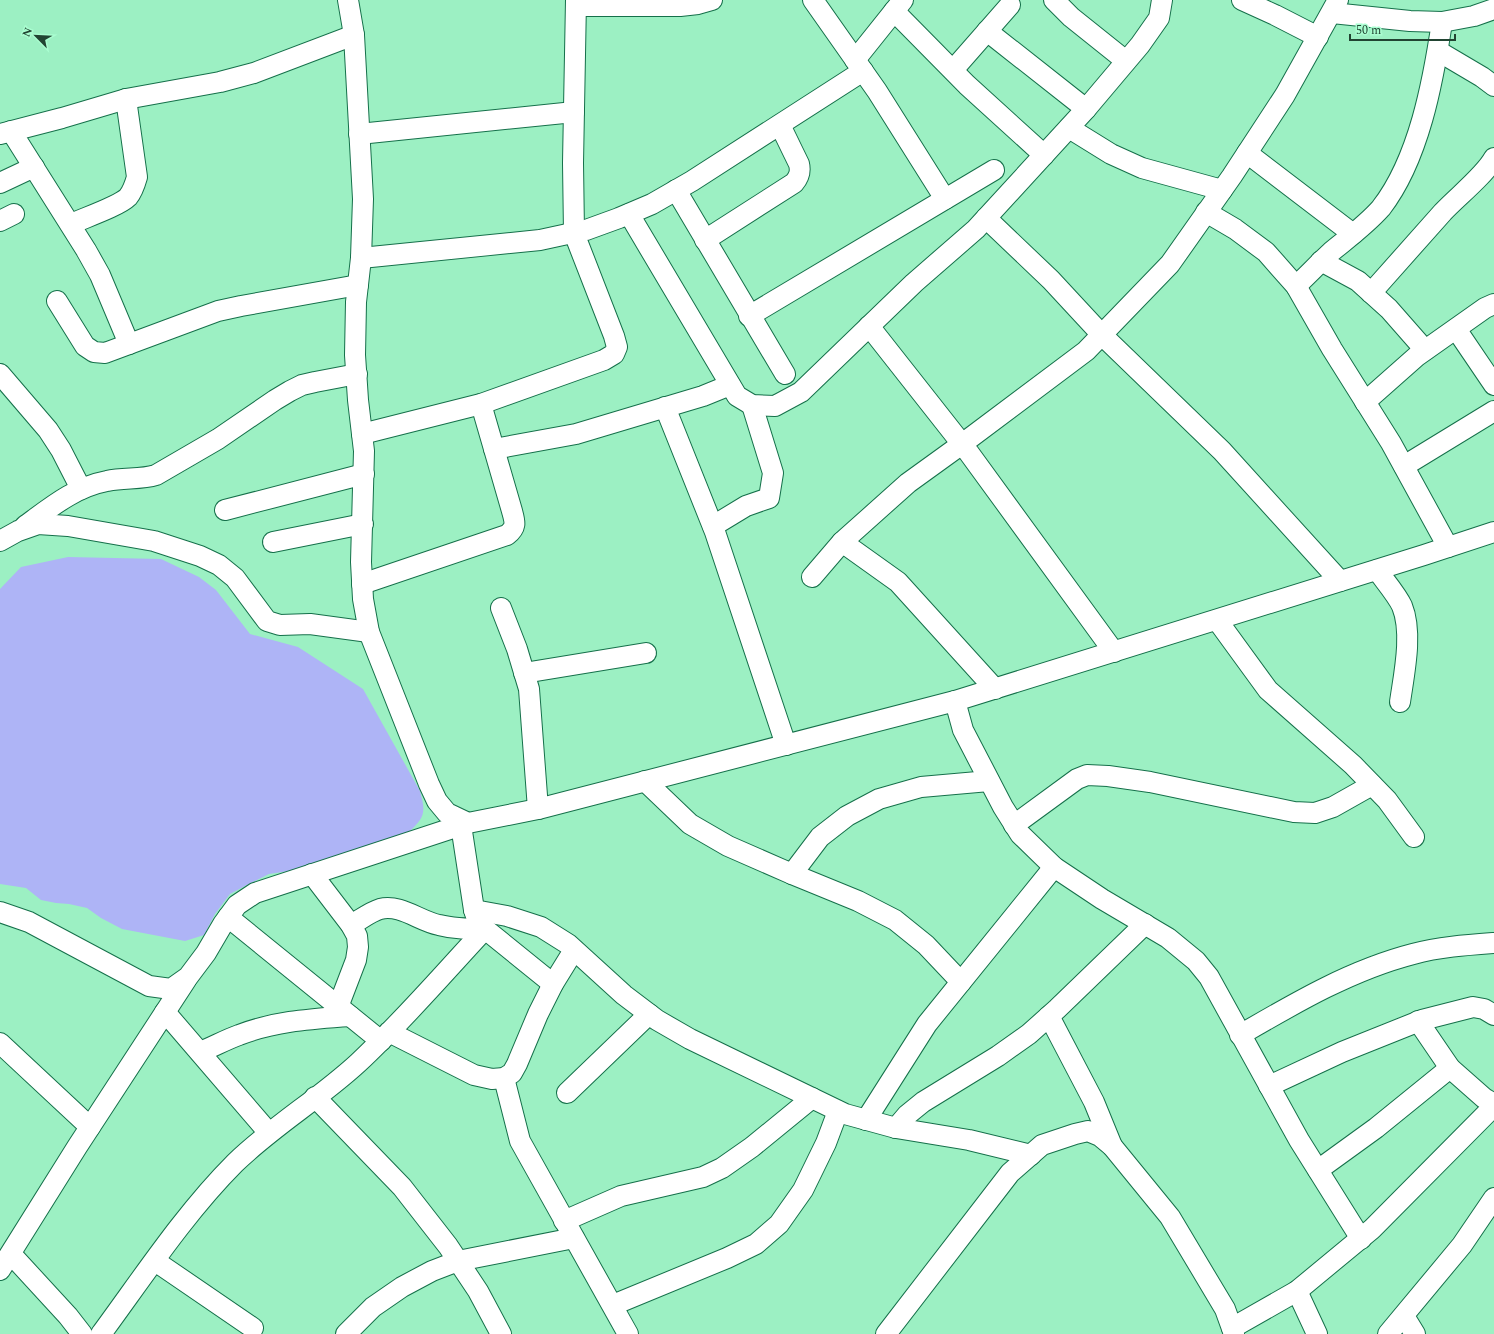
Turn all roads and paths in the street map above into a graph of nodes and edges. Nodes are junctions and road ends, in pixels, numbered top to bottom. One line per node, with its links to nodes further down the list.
1 (348, 0): 14 (street)
2 (712, 0): 7 (street)
3 (1054, 0): 17 (street)
4 (1162, 0): 17 (street)
5 (1242, 0): 15 (street)
6 (816, 1): 18 (street)
7 (576, 3): 23 (street)
8 (1010, 5): 13 (street)
9 (898, 6): 18 (street); 19 (street)
10 (1335, 6): 12 (street); 15 (street)
11 (1490, 6): 12 (street)
12 (1442, 22): 16 (street)
13 (987, 31): 19 (street); 22 (street)
14 (354, 35): 21 (street); 27 (street)
15 (1318, 37): 28 (street)
16 (1438, 51): 20 (street); 42 (street)
17 (1126, 61): 22 (street)
18 (859, 66): 24 (street); 36 (street)
19 (953, 70): 29 (street)
20 (1494, 86)
21 (126, 99): 26 (street); 40 (street)
22 (1086, 109): 25 (street)
23 (574, 112): 27 (street); 41 (street)
24 (780, 125): 34 (street); 43 (street)
25 (1068, 128): 29 (street); 35 (street)
26 (6, 132): 31 (street)
27 (359, 134): 44 (street)
28 (1247, 154): 35 (street); 42 (street)
29 (1044, 155): 39 (street)
30 (1494, 158): 48 (street)
31 (34, 167): 33 (street); 40 (street)
32 (994, 170): 36 (street)
33 (0, 183)
34 (676, 190): 38 (street); 43 (street)
35 (1222, 190): 37 (street)
36 (945, 199): 51 (street)
37 (1206, 212): 47 (street); 54 (street)
38 (629, 214): 41 (street); 60 (street)
39 (986, 218): 52 (street); 54 (street)
40 (71, 224): 55 (street)
41 (574, 233): 44 (street); 63 (street)
42 (1353, 234): 45 (street)
43 (705, 240): 51 (street)
44 (361, 258): 46 (street)
45 (1321, 262): 47 (street); 48 (street)
46 (358, 285): 55 (street); 58 (street)
47 (1296, 286): 62 (street)
48 (1371, 293): 56 (street)
49 (57, 301): 55 (street)
50 (1494, 304): 53 (street)
51 (749, 316): 59 (street)
52 (869, 326): 64 (street); 68 (street)
53 (1456, 329): 56 (street); 61 (street)
54 (1102, 335): 68 (street); 84 (street)
55 (130, 344)
56 (1425, 350): 62 (street)
57 (0, 374): 72 (street)
58 (356, 374): 67 (street); 72 (street)
59 (784, 374)
60 (730, 386): 64 (street); 65 (street)
61 (1494, 386)
62 (1366, 402): 70 (street)
63 (481, 404): 67 (street); 69 (street)
64 (752, 405): 75 (street)
65 (665, 407): 69 (street); 75 (street)
66 (1494, 411): 70 (street)
67 (362, 434): 71 (street)
68 (962, 444): 80 (street); 89 (street)
69 (494, 449): 85 (street)
70 (1404, 466): 81 (street)
71 (364, 474): 73 (street); 74 (street)
72 (81, 489): 76 (street)
73 (226, 510)
74 (363, 524): 79 (street); 85 (street)
75 (713, 526): 95 (street)
76 (18, 531): 78 (street); 88 (street)
77 (1494, 532): 81 (street)
78 (0, 541)
79 (273, 542)
80 (842, 542): 83 (street); 92 (street)
81 (1448, 547): 82 (street)
82 (1377, 570): 84 (street); 94 (street)
83 (812, 577)
84 (1340, 582): 87 (street)
85 (362, 584): 88 (street)
86 (501, 608): 91 (street)
87 (1217, 620): 89 (street); 98 (street)
88 (369, 632): 100 (street)
89 (1114, 652): 92 (street)
90 (646, 653): 91 (street)
91 (524, 673): 99 (street)
92 (995, 688): 93 (street)
93 (955, 701): 95 (street); 97 (street)
94 (1400, 702)
95 (786, 745): 96 (street)
96 (645, 781): 99 (street); 105 (street)
97 (989, 781): 101 (street); 105 (street)
98 (1372, 785): 101 (street); 102 (street)
99 (538, 809): 100 (street)
100 (465, 824): 104 (street); 106 (street)
101 (1014, 825): 103 (street)
102 (1414, 836)
103 (1054, 867): 109 (street); 115 (street)
104 (312, 874): 108 (street); 110 (street)
105 (792, 874): 115 (street)
106 (474, 910): 111 (street); 113 (street)
107 (0, 912): 114 (street)
108 (228, 917): 114 (street); 117 (street)
109 (1145, 924): 121 (street); 123 (street)
110 (351, 925): 111 (street); 117 (street)
111 (485, 929): 116 (street); 124 (street)
112 (1494, 943): 123 (street)
113 (574, 950): 116 (street); 119 (street)
114 (188, 977): 118 (street)
115 (961, 982): 135 (street)
116 (553, 984): 128 (street)
117 (344, 1011): 124 (street); 126 (street)
118 (165, 1012): 126 (street); 136 (street)
119 (649, 1014): 130 (street); 132 (street)
120 (1494, 1015): 122 (street)
121 (1049, 1016): 137 (street); 139 (street)
122 (1418, 1021): 127 (street); 129 (street)
123 (1240, 1035): 129 (street)
124 (385, 1037): 128 (street); 131 (street)
125 (3, 1049): 136 (street)
126 (200, 1052): 138 (street)
127 (1450, 1068): 133 (street); 141 (street)
128 (504, 1078): 143 (street)
129 (1269, 1086): 141 (street)
130 (567, 1093)
131 (315, 1097): 138 (street); 148 (street)
132 (812, 1098): 134 (street); 143 (street)
133 (1494, 1105): 145 (street)
134 (838, 1111): 135 (street); 151 (street)
135 (866, 1120): 137 (street)
136 (90, 1127): 146 (street)
137 (896, 1128): 140 (street)
138 (269, 1133): 147 (street)
139 (1112, 1146): 140 (street); 154 (street)
140 (1031, 1155): 160 (street)
141 (1318, 1170): 145 (street)
142 (1494, 1198): 152 (street)
143 (564, 1221): 144 (street)
144 (574, 1238): 148 (street); 151 (street)
145 (1361, 1239): 150 (street)
146 (11, 1254): 149 (street); 155 (street)
147 (155, 1260): 153 (street); 156 (street)
148 (458, 1261): 157 (street); 158 (street)
149 (0, 1270)
150 (1297, 1291): 154 (street); 161 (street)
151 (613, 1305): 159 (street)
152 (1404, 1316): 162 (street); 163 (street)
153 (253, 1328)
154 (1233, 1331)
155 (82, 1334)
156 (100, 1334)
157 (346, 1334)
158 (501, 1334)
159 (628, 1334)
160 (886, 1334)
161 (1317, 1334)
162 (1388, 1334)
163 (1415, 1334)

